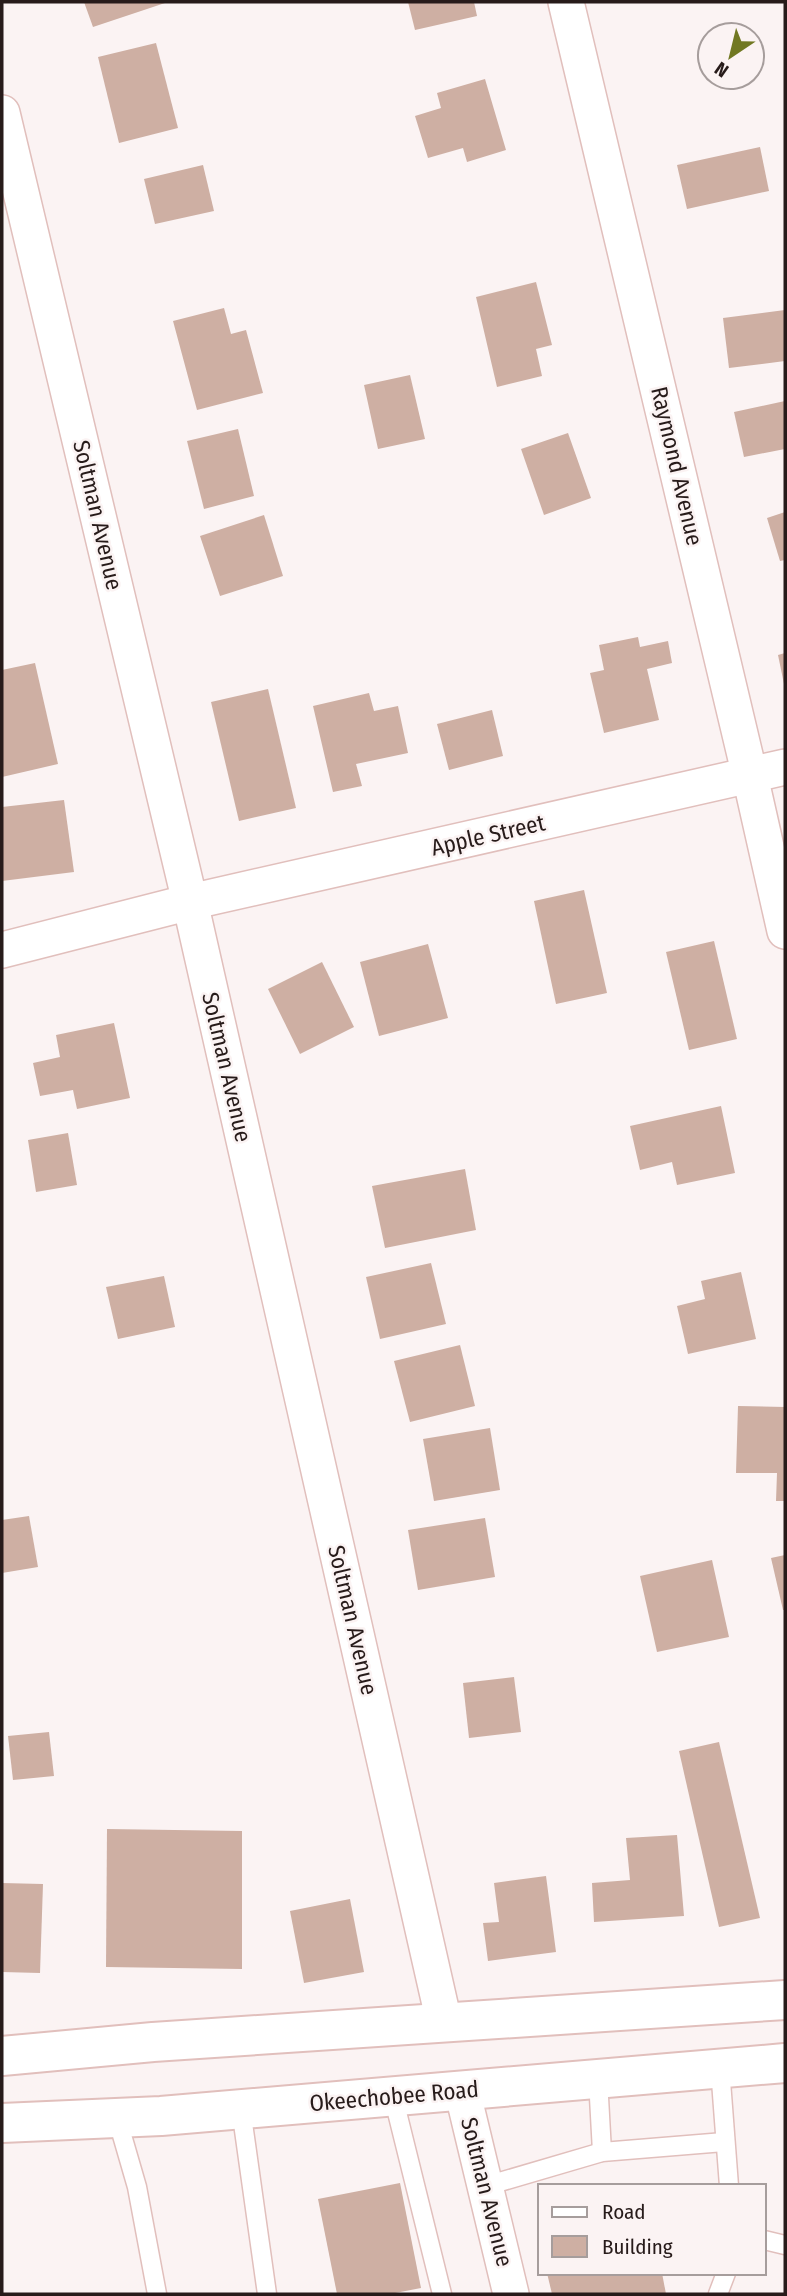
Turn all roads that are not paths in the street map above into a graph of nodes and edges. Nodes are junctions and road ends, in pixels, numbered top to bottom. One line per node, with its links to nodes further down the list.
1 (566, 2): 4 (street, Raymond Avenue)
2 (2, 113): 5 (street, Soltman Avenue)
3 (785, 766): 4 (street, Apple Street)
4 (750, 776): 5 (street, Apple Street); 6 (street, Raymond Avenue)
5 (190, 902): 7 (street, Apple Street); 9 (street, Soltman Avenue)
6 (785, 931)
7 (2, 950)
8 (785, 2000): 9 (main road)
9 (444, 2022): 10 (main road)
10 (2, 2056)
11 (785, 2063): 12 (main road, Okeechobee Road)
12 (720, 2068): 13 (main road, Okeechobee Road); 19 (lane)
13 (598, 2079): 14 (main road, Okeechobee Road); 20 (lane)
14 (462, 2090): 15 (main road, Okeechobee Road); 22 (street, Soltman Avenue)
15 (393, 2096): 16 (main road, Okeechobee Road); 28 (lane)
16 (241, 2109): 17 (main road, Okeechobee Road); 27 (lane)
17 (117, 2118): 18 (main road, Okeechobee Road); 26 (lane)
18 (2, 2123)
19 (724, 2142): 20 (lane); 21 (lane)
20 (602, 2152): 22 (lane)
21 (729, 2184)
22 (485, 2186): 29 (street, Soltman Avenue)
23 (766, 2240): 24 (lane)
24 (785, 2245)
25 (725, 2275): 30 (lane)
26 (157, 2294)
27 (267, 2294)
28 (442, 2294)
29 (511, 2294)
30 (718, 2294)

